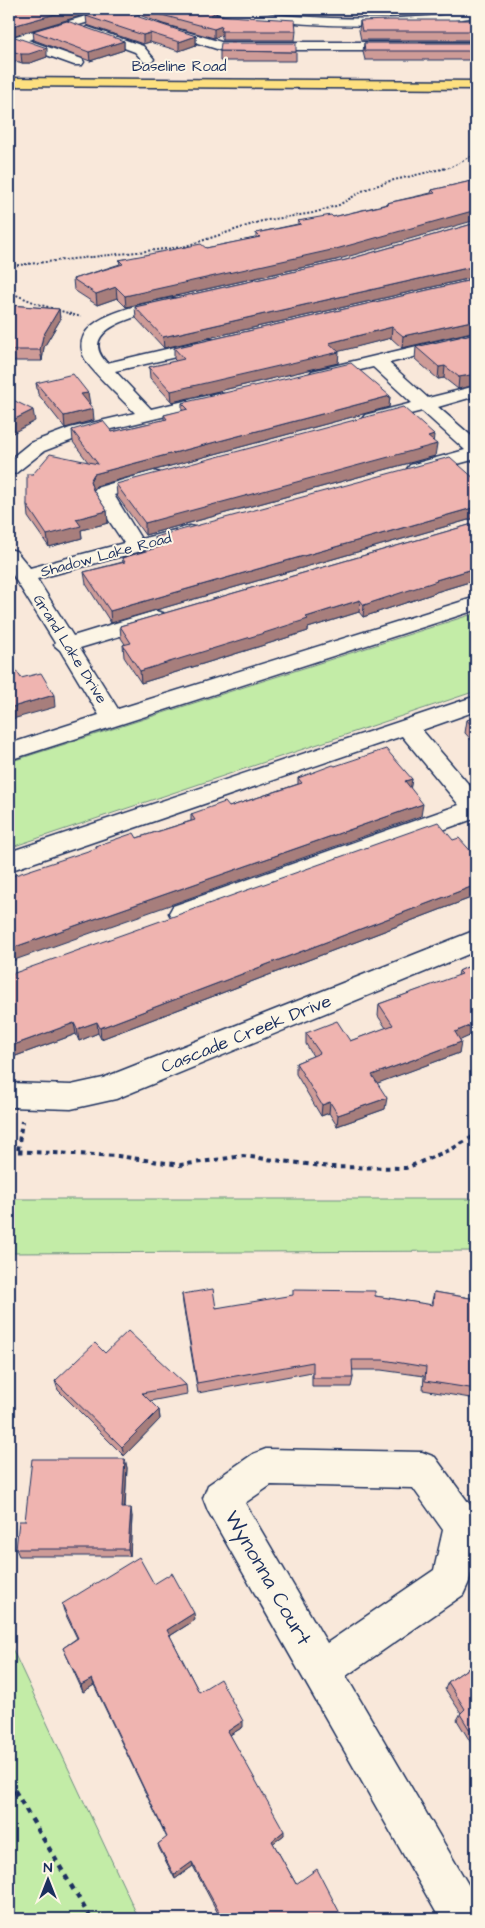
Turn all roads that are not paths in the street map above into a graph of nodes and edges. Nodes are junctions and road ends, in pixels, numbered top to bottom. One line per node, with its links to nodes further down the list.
1 (216, 9): 7 (street)
2 (118, 10): 4 (street); 6 (street)
3 (475, 15): 7 (street)
4 (132, 18)
5 (150, 24): 7 (street)
6 (70, 25): 8 (street); 10 (street)
7 (329, 34): 9 (street); 11 (street)
8 (13, 41): 12 (street)
9 (476, 46)
10 (148, 59)
11 (331, 59)
12 (78, 62)
13 (476, 81): 15 (main road, Baseline Road)
14 (9, 82): 15 (main road, Baseline Road)
15 (350, 83): 16 (main road, Baseline Road)
16 (476, 85)
17 (183, 301): 21 (street)
18 (476, 338): 20 (street)
19 (225, 340): 21 (street)
20 (376, 361): 22 (street); 25 (street)
21 (103, 368): 26 (street)
22 (300, 379)
23 (476, 391): 25 (street)
24 (233, 395): 26 (street)
25 (425, 405): 27 (street); 28 (street)
26 (147, 415): 29 (street)
27 (358, 422)
28 (476, 451): 31 (street)
29 (9, 469)
30 (175, 471): 33 (street)
31 (402, 474)
32 (206, 528): 33 (street, Shadow Lake Road)
33 (136, 546): 35 (street, Shadow Lake Road)
34 (9, 556): 35 (street, Grand Lake Drive)
35 (25, 576): 38 (street, Grand Lake Drive)
36 (476, 603): 40 (street)
37 (170, 614): 38 (street)
38 (65, 644): 40 (street, Grand Lake Drive)
39 (476, 703): 41 (street)
40 (113, 719): 42 (street)
41 (407, 727): 43 (street); 44 (street)
42 (9, 752)
43 (476, 808): 45 (street)
44 (9, 862)
45 (158, 922)
46 (476, 940): 47 (street, Cascade Creek Drive)
47 (9, 1095)
48 (321, 1670): 48 (street, Wynonna Court); 49 (street, Wynonna Court)
49 (464, 1919)

